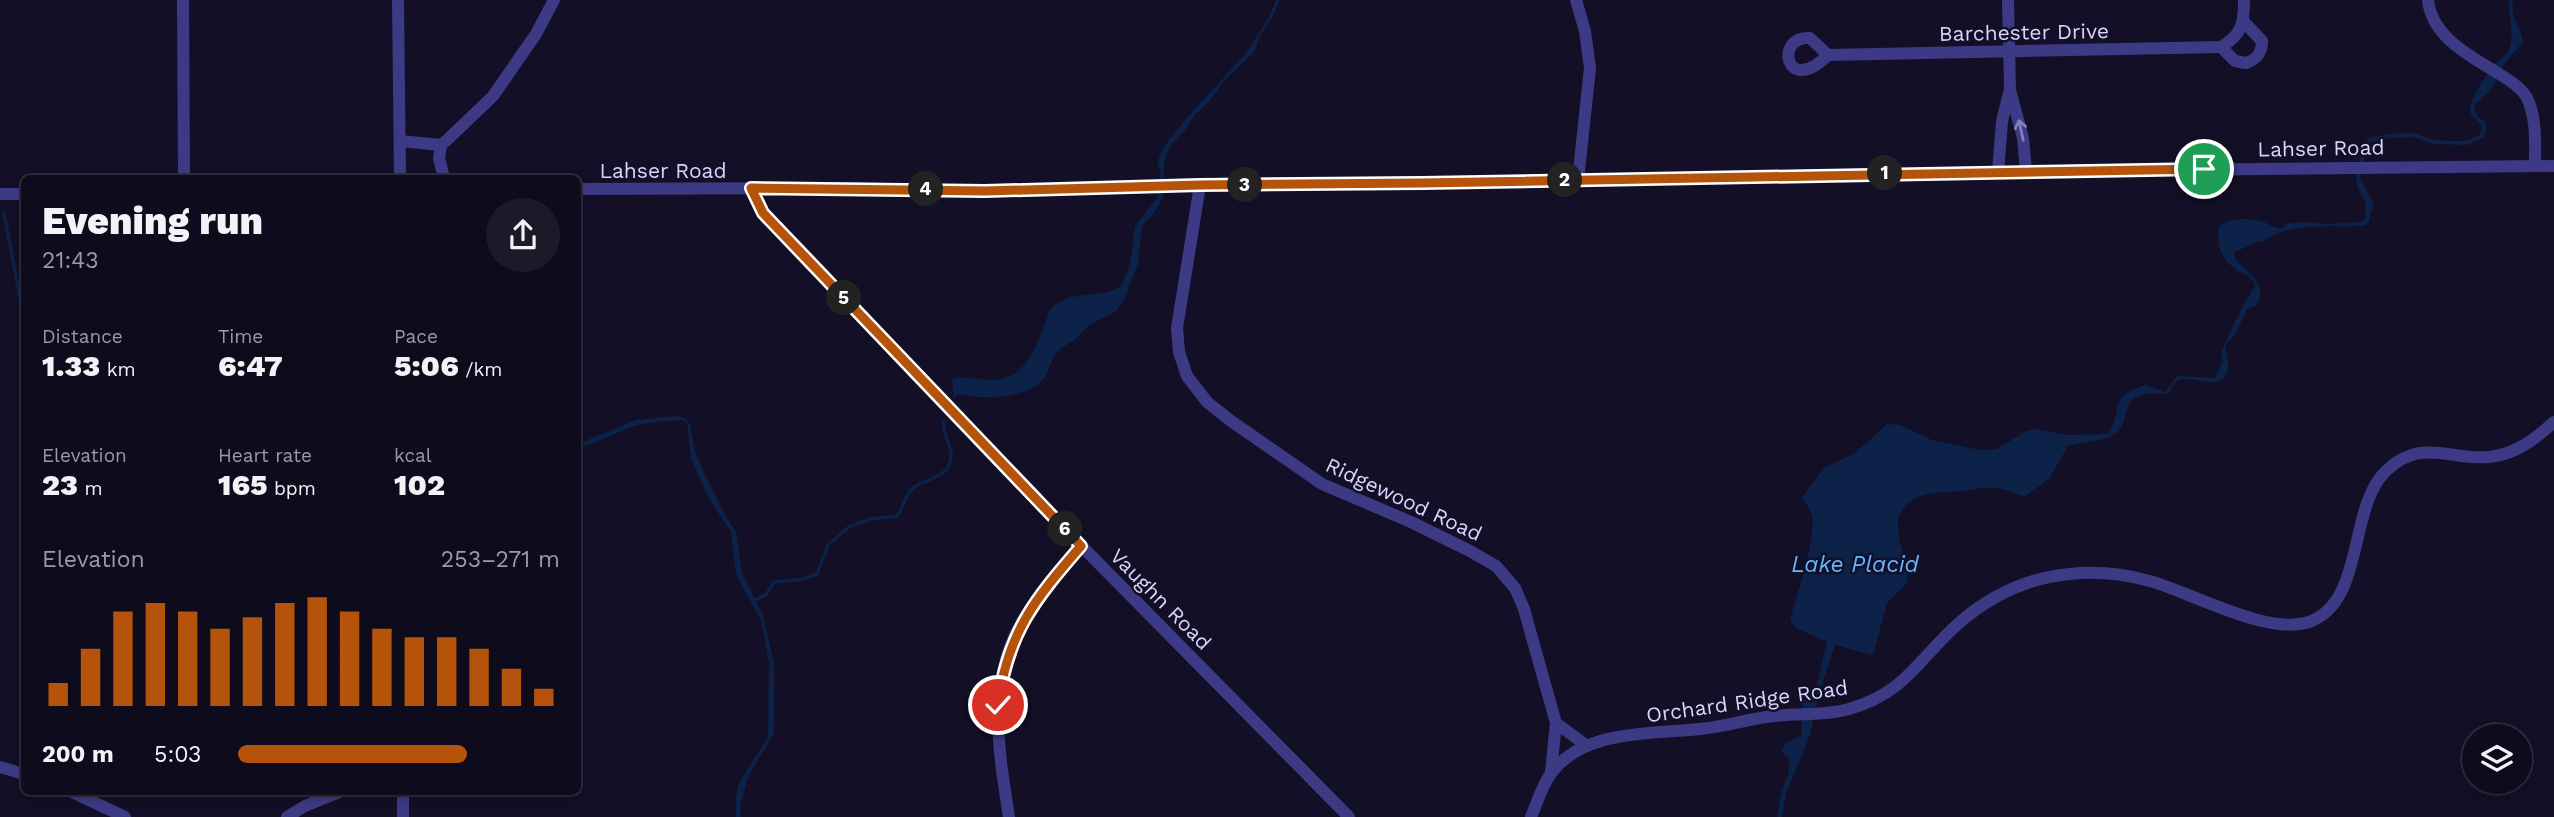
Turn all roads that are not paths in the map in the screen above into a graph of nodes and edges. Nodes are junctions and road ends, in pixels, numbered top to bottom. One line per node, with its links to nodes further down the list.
1 (183, 0): 19 (street)
2 (398, 0): 13 (street)
3 (554, 0): 14 (street)
4 (1576, 0): 22 (street)
5 (2008, 0): 10 (street)
6 (2244, 0): 8 (street)
7 (2428, 0): 15 (street)
8 (2244, 22): 9 (street); 9 (street, Barchester Drive)
9 (2221, 47): 10 (street, Barchester Drive)
10 (2009, 51): 11 (street, Barchester Drive); 12 (street)
11 (1828, 55)
12 (2010, 89): 17 (street); 18 (street, one-way to 12)
13 (400, 141): 14 (street); 20 (street)
14 (441, 145): 21 (street)
15 (2535, 166): 16 (street, Lahser Road); 18 (street, Lahser Road)
16 (2554, 166)
17 (1998, 172): 18 (street, Lahser Road); 22 (street, Lahser Road)
18 (2026, 172)
19 (184, 175)
20 (400, 175)
21 (443, 175)
22 (1578, 180): 23 (street, Lahser Road)
23 (1200, 185): 24 (street, Lahser Road); 30 (street, Ridgewood Road)
24 (751, 188): 25 (street, Lahser Road); 29 (street, Vaughn Road)
25 (581, 189)
26 (0, 194): 27 (street)
27 (21, 194)
28 (2554, 422): 31 (street, Orchard Ridge Road)
29 (1081, 546): 41 (street); 42 (street, Vaughn Road)
30 (1556, 723): 31 (street); 33 (street, Ridgewood Road)
31 (1587, 746): 33 (street, Orchard Ridge Road)
32 (0, 767): 34 (street)
33 (1551, 772): 43 (street, Orchard Ridge Road)
34 (21, 773)
35 (78, 795): 38 (street)
36 (332, 795): 39 (street)
37 (403, 795): 40 (street)
38 (125, 817)
39 (287, 817)
40 (403, 817)
41 (1009, 817)
42 (1349, 817)
43 (1531, 817)

